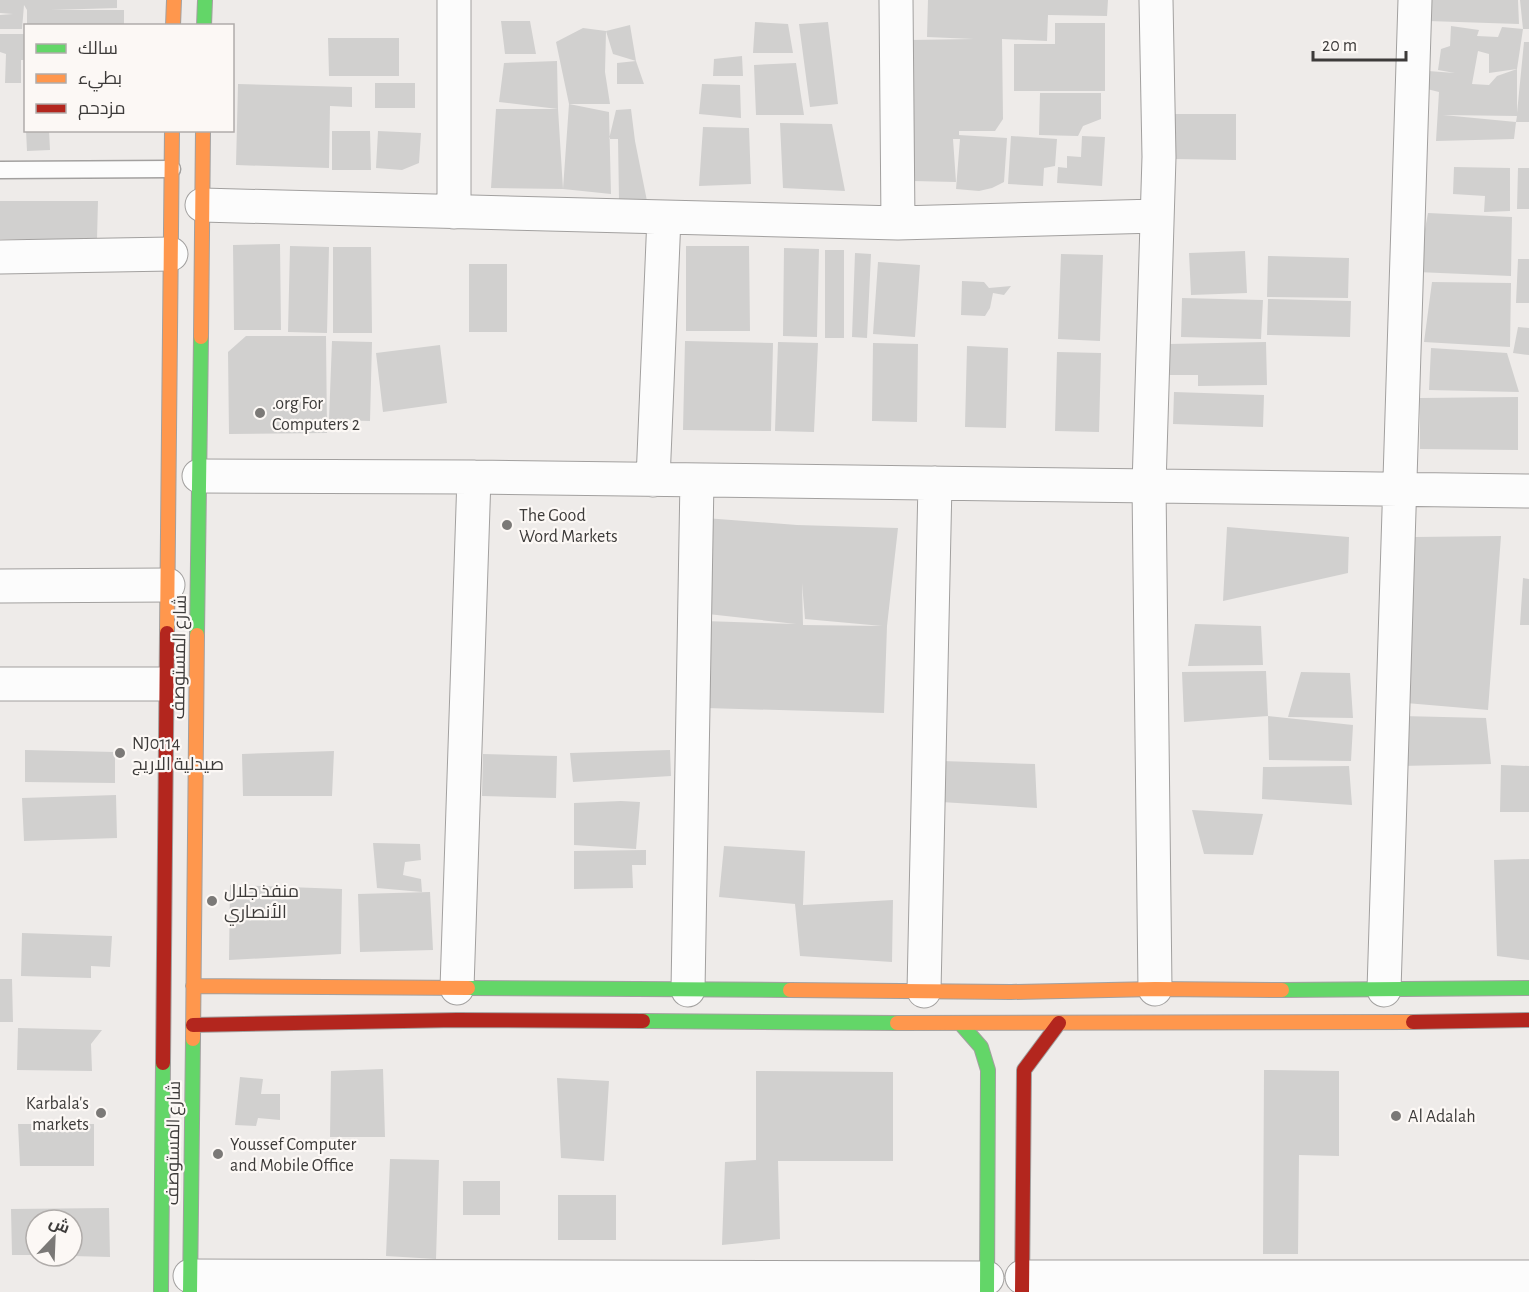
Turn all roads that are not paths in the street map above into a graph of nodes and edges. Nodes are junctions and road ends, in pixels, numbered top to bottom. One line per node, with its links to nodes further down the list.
1 (174, 0): 7 (street)
2 (205, 0): 8 (street)
3 (454, 0): 14 (street)
4 (896, 0): 17 (street)
5 (1155, 0): 15 (street)
6 (1415, 0): 26 (street)
7 (173, 24)
8 (204, 24)
9 (172, 132): 11 (street, شارع المستوصف)
10 (203, 132): 13 (street, شارع المستوصف)
11 (172, 169): 12 (lane); 18 (street, شارع المستوصف)
12 (0, 170)
13 (202, 205): 14 (street); 20 (street, شارع المستوصف)
14 (454, 212): 16 (street)
15 (1157, 216): 17 (street); 25 (street)
16 (663, 217): 17 (street); 22 (street)
17 (898, 223)
18 (171, 254): 19 (street); 28 (street, شارع المستوصف)
19 (0, 257)
20 (199, 476): 21 (street); 32 (street, شارع المستوصف)
21 (474, 477): 22 (street); 37 (street)
22 (653, 480): 23 (street)
23 (697, 480): 24 (street); 35 (street)
24 (935, 483): 25 (street); 36 (street)
25 (1149, 486): 26 (street); 34 (street)
26 (1399, 489): 27 (street); 38 (street)
27 (1529, 491)
28 (168, 585): 29 (street); 31 (street, شارع المستوصف)
29 (0, 586)
30 (0, 684): 31 (street)
31 (167, 684): 50 (street, شارع المستوصف)
32 (193, 986): 37 (street); 42 (street, شارع المستوصف)
33 (1529, 988): 38 (street)
34 (1155, 989): 36 (street); 38 (street)
35 (688, 990): 36 (street); 37 (street)
36 (924, 991)
37 (457, 1004): 40 (street); 42 (street)
38 (1384, 1006): 39 (street); 41 (street)
39 (1529, 1020)
40 (960, 1023): 41 (street); 43 (street)
41 (1059, 1023): 44 (street)
42 (193, 1025): 46 (street, شارع المستوصف)
43 (997, 1070): 44 (street); 47 (street)
44 (1024, 1070): 48 (street)
45 (1529, 1277): 49 (street)
46 (190, 1284): 47 (street)
47 (987, 1285)
48 (1022, 1285): 49 (street)
49 (1282, 1285)
50 (161, 1292)

